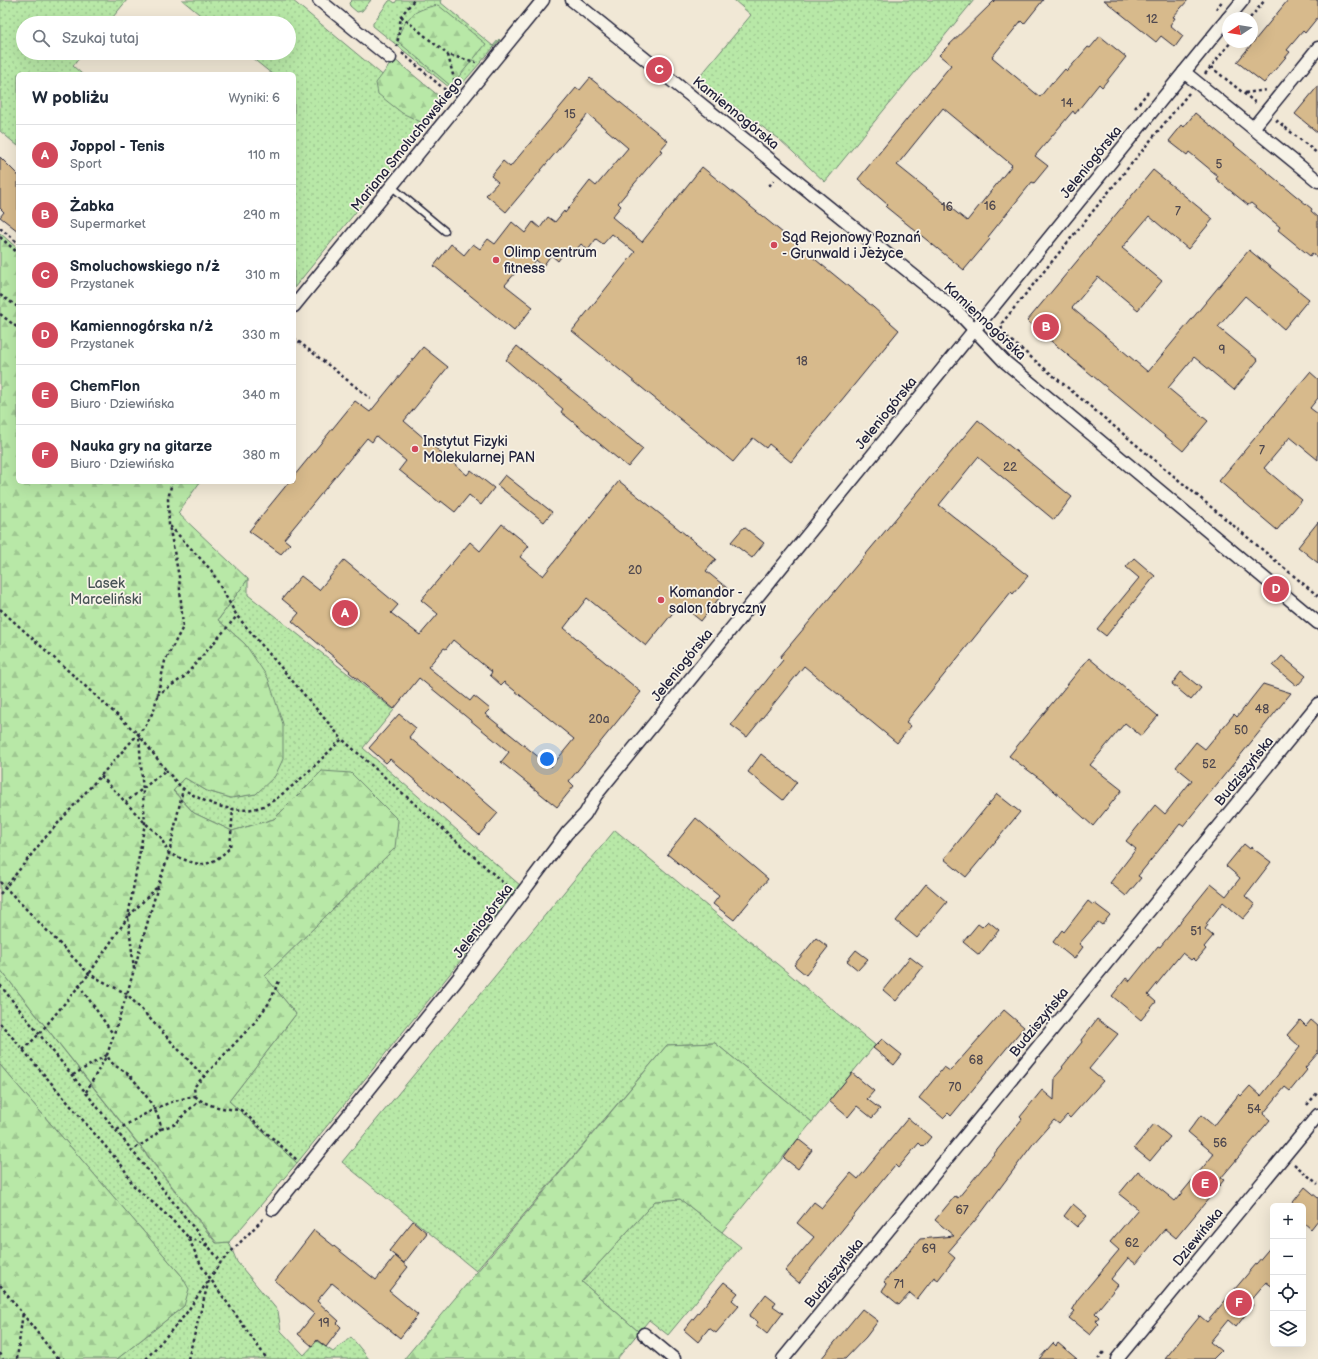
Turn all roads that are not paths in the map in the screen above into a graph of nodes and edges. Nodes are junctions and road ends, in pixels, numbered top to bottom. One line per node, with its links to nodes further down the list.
1 (320, 0): 8 (street)
2 (543, 0): 12 (street, Mariana Smoluchowskiego)
3 (572, 0): 15 (street, Kamiennogórska)
4 (1243, 0): 5 (street, Jeleniogórska)
5 (1233, 12)
6 (1222, 25): 9 (street, Jeleniogórska)
7 (1318, 48): 10 (street)
8 (390, 58)
9 (1184, 72): 10 (street); 15 (street, Jeleniogórska)
10 (1253, 128): 11 (street)
11 (1318, 181)
12 (391, 186): 13 (lane); 14 (street, Mariana Smoluchowskiego)
13 (445, 230)
14 (296, 304)
15 (974, 329): 16 (street, Kamiennogórska); 19 (street, Jeleniogórska)
16 (1318, 623)
17 (1318, 704): 22 (street, Budziszyńska)
18 (1318, 1115): 23 (street, Dziewińska)
19 (273, 1209)
20 (644, 1334): 21 (street)
21 (674, 1359)
22 (783, 1359)
23 (1117, 1359)

